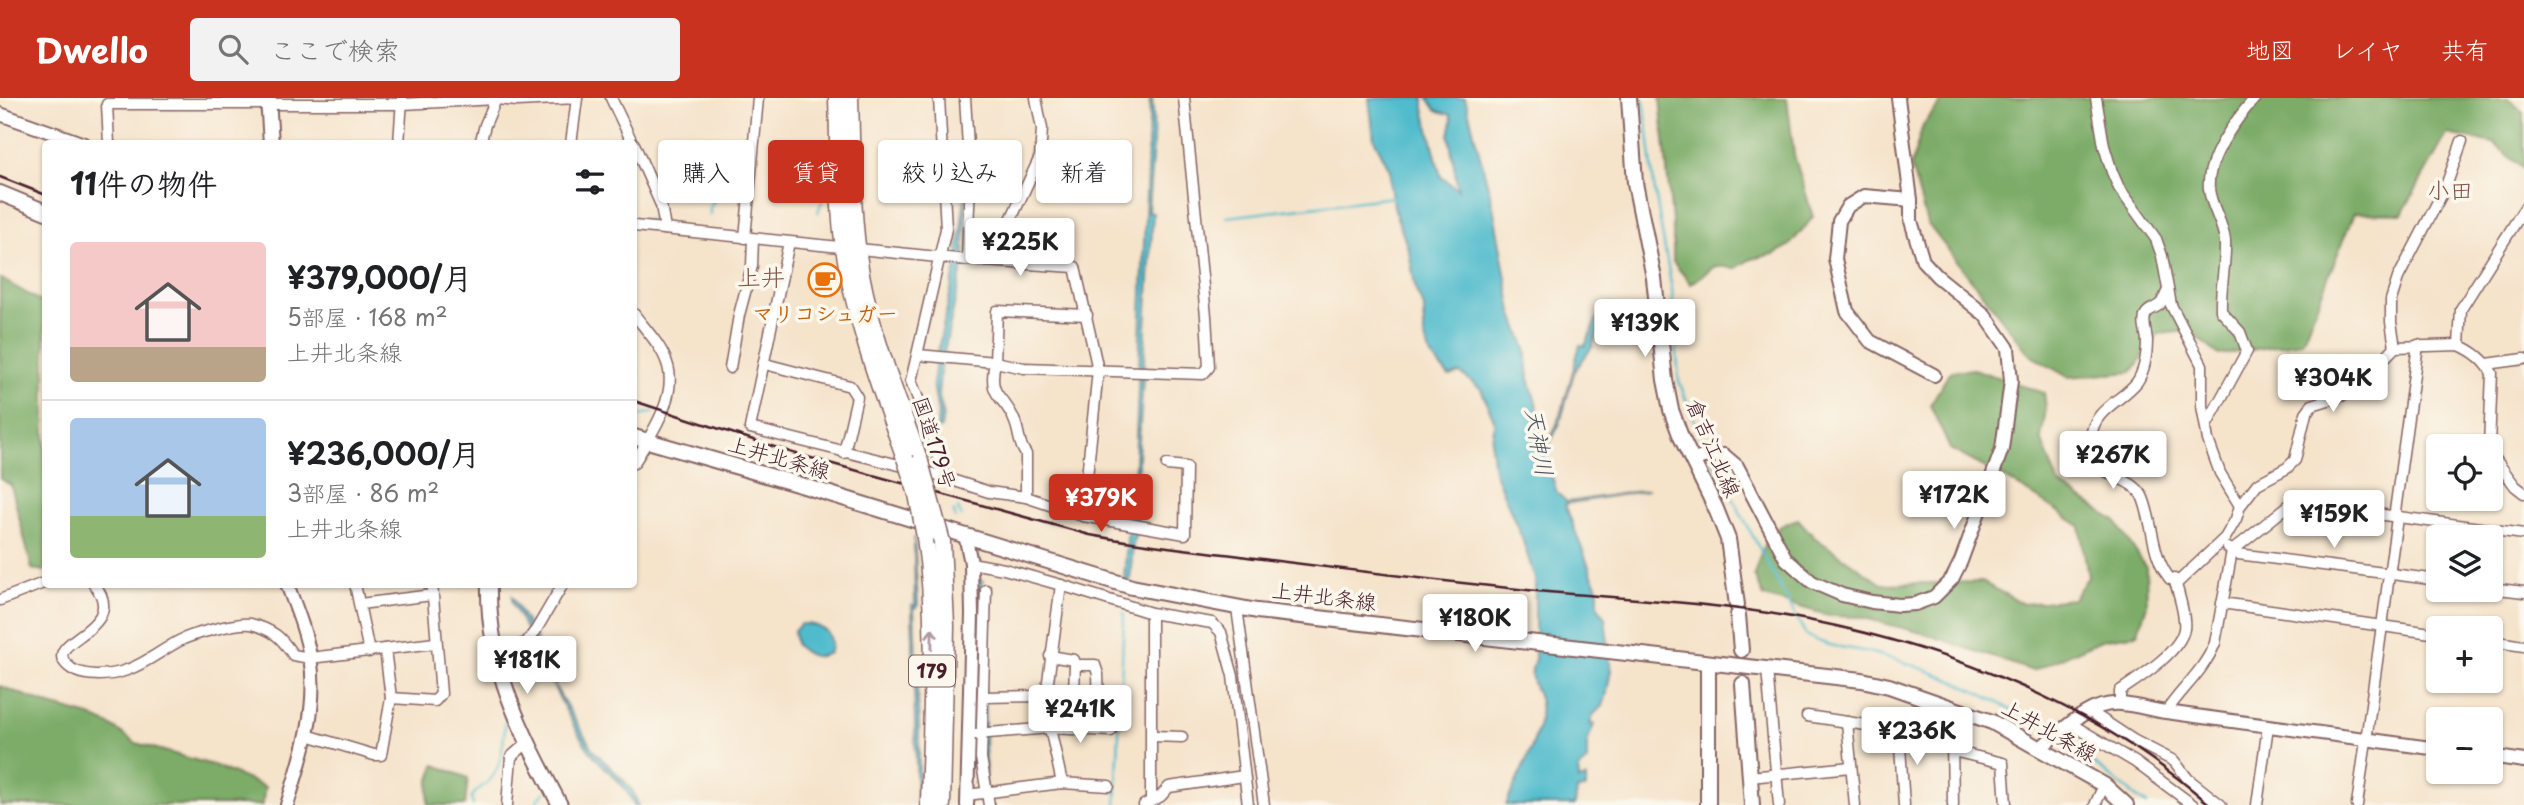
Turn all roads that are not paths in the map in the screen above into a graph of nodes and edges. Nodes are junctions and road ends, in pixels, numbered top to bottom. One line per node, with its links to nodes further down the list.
1 (577, 98): 15 (street); 25 (street)
2 (611, 98): 26 (street)
3 (758, 98): 35 (street)
4 (836, 98): 37 (highway, 国道179号 / 179)
5 (850, 98): 37 (highway, 国道179号 / 179)
6 (939, 98): 38 (street)
7 (965, 98): 39 (street)
8 (1037, 98): 40 (street)
9 (1184, 98): 53 (street)
10 (1629, 98): 60 (main road, 倉吉江北線)
11 (1898, 98): 30 (street)
12 (2096, 98): 41 (street)
13 (2255, 98): 55 (street)
14 (496, 99): 15 (street); 17 (street); 24 (street)
15 (517, 99)
16 (107, 101): 18 (street); 21 (street)
17 (403, 101): 18 (street); 23 (street)
18 (268, 102): 22 (main road)
19 (0, 114): 20 (street)
20 (73, 140)
21 (109, 140)
22 (271, 140)
23 (399, 140)
24 (481, 140)
25 (572, 140)
26 (631, 140)
27 (2462, 141): 46 (street)
28 (637, 153): 34 (street)
29 (0, 193): 32 (main road)
30 (1911, 200): 54 (street); 60 (street)
31 (2524, 209): 45 (street)
32 (42, 210)
33 (637, 226): 34 (street)
34 (664, 229): 35 (street)
35 (749, 239): 36 (street); 52 (street)
36 (789, 242): 37 (street); 50 (street)
37 (851, 248): 38 (street); 59 (highway, 国道179号 / 179)
38 (940, 257): 39 (street); 47 (street)
39 (967, 260): 40 (street)
40 (1004, 262): 42 (street)
41 (2167, 292): 55 (street); 77 (street)
42 (1087, 315): 49 (street); 53 (street)
43 (637, 318): 57 (street)
44 (2418, 345): 45 (street); 46 (street); 68 (street)
45 (2459, 345): 51 (street)
46 (2395, 347): 66 (street)
47 (918, 355): 49 (street); 63 (street)
48 (2524, 359): 51 (street)
49 (995, 362): 53 (street); 65 (street)
50 (765, 364): 58 (street); 58 (street)
51 (2487, 364): 56 (street)
52 (730, 368)
53 (1098, 370): 67 (street)
54 (1934, 375)
55 (2206, 428): 66 (street)
56 (2489, 434)
57 (640, 439): 70 (main road, 上井北条線)
58 (844, 453): 63 (street)
59 (913, 460): 149 (highway, 国道179号 / 179, one-way to 59, bridge); 150 (highway, 国道179号 / 179, bridge)
60 (1692, 461): 99 (main road, 倉吉江北線)
61 (1167, 465): 67 (street)
62 (2503, 470): 64 (street)
63 (944, 479): 65 (street)
64 (2524, 494)
65 (1026, 497): 67 (street)
66 (2241, 506): 71 (street)
67 (1083, 516)
68 (2397, 517): 69 (street); 72 (street); 74 (street)
69 (2524, 534)
70 (965, 535): 73 (street); 91 (main road, 上井北条線)
71 (2221, 542): 72 (street); 77 (street)
72 (2232, 551): 74 (street); 89 (street)
73 (971, 564): 78 (street); 124 (street)
74 (2390, 574): 75 (street); 93 (street)
75 (2426, 578)
76 (42, 584): 88 (street)
77 (2176, 584): 112 (street)
78 (1061, 585): 92 (street); 102 (street)
79 (97, 588): 103 (street)
80 (290, 588): 103 (street)
81 (356, 588): 90 (street)
82 (489, 588): 101 (main road)
83 (561, 588): 101 (street)
84 (2503, 589): 87 (street)
85 (432, 590): 90 (street); 95 (street)
86 (986, 590): 111 (street)
87 (2524, 592)
88 (0, 600)
89 (2222, 603): 93 (street); 116 (street)
90 (360, 604): 100 (street)
91 (1237, 608): 104 (main road, 上井北条線); 153 (street)
92 (1152, 613): 126 (street); 138 (street)
93 (2382, 626): 94 (street); 129 (street)
94 (2426, 632)
95 (435, 643): 98 (street); 110 (street)
96 (2503, 643): 97 (street)
97 (2524, 646)
98 (385, 649): 100 (street); 110 (street)
99 (1741, 650)
100 (369, 652): 103 (street)
101 (494, 654): 130 (main road)
102 (1049, 656): 105 (street); 109 (street)
103 (310, 658): 125 (street)
104 (1703, 663): 106 (main road, 上井北条線); 154 (main road)
105 (1075, 665): 108 (street); 113 (street)
106 (1767, 669): 114 (main road, 上井北条線); 137 (street)
107 (1743, 684): 139 (main road)
108 (1074, 692)
109 (1046, 696): 111 (street); 121 (street)
110 (391, 698): 125 (street)
111 (983, 698): 124 (street)
112 (2120, 704): 115 (street); 116 (street)
113 (1099, 707)
114 (1959, 709): 128 (street); 132 (main road, 上井北条線)
115 (2089, 711): 119 (street); 164 (street)
116 (2166, 712): 120 (street)
117 (1807, 716): 118 (street)
118 (1847, 722): 123 (street); 136 (street)
119 (2071, 724): 132 (street); 163 (street)
120 (2268, 726): 129 (street); 165 (street)
121 (1050, 728): 122 (street); 124 (street); 140 (street)
122 (1111, 731)
123 (1899, 732): 128 (street); 158 (street)
124 (974, 734): 143 (street); 144 (street)
125 (307, 736): 146 (street)
126 (1152, 736): 127 (street); 145 (street)
127 (1182, 737)
128 (1952, 739): 133 (street)
129 (2366, 739): 131 (street); 166 (street)
130 (527, 743): 147 (street); 148 (main road)
131 (2426, 747)
132 (2040, 748): 141 (main road, 上井北条線)
133 (1953, 751): 159 (street); 160 (street)
134 (2503, 758): 135 (street)
135 (2524, 761)
136 (1851, 767): 137 (street); 157 (street)
137 (1774, 774): 139 (street); 156 (street)
138 (1244, 776): 145 (street); 152 (street)
139 (1750, 777): 155 (main road)
140 (1062, 783): 142 (street); 143 (street)
141 (2104, 785): 161 (street); 162 (main road, 上井北条線)
142 (1109, 786)
143 (987, 792): 144 (street); 151 (street)
144 (967, 800)
145 (1148, 803)
146 (286, 805)
147 (507, 805)
148 (560, 805)
149 (929, 805)
150 (942, 805)
151 (989, 805)
152 (1248, 805)
153 (1264, 805)
154 (1708, 805)
155 (1752, 805)
156 (1779, 805)
157 (1855, 805)
158 (1904, 805)
159 (1953, 805)
160 (2006, 805)
161 (2095, 805)
162 (2126, 805)
163 (2193, 805)
164 (2221, 805)
165 (2257, 805)
166 (2357, 805)

